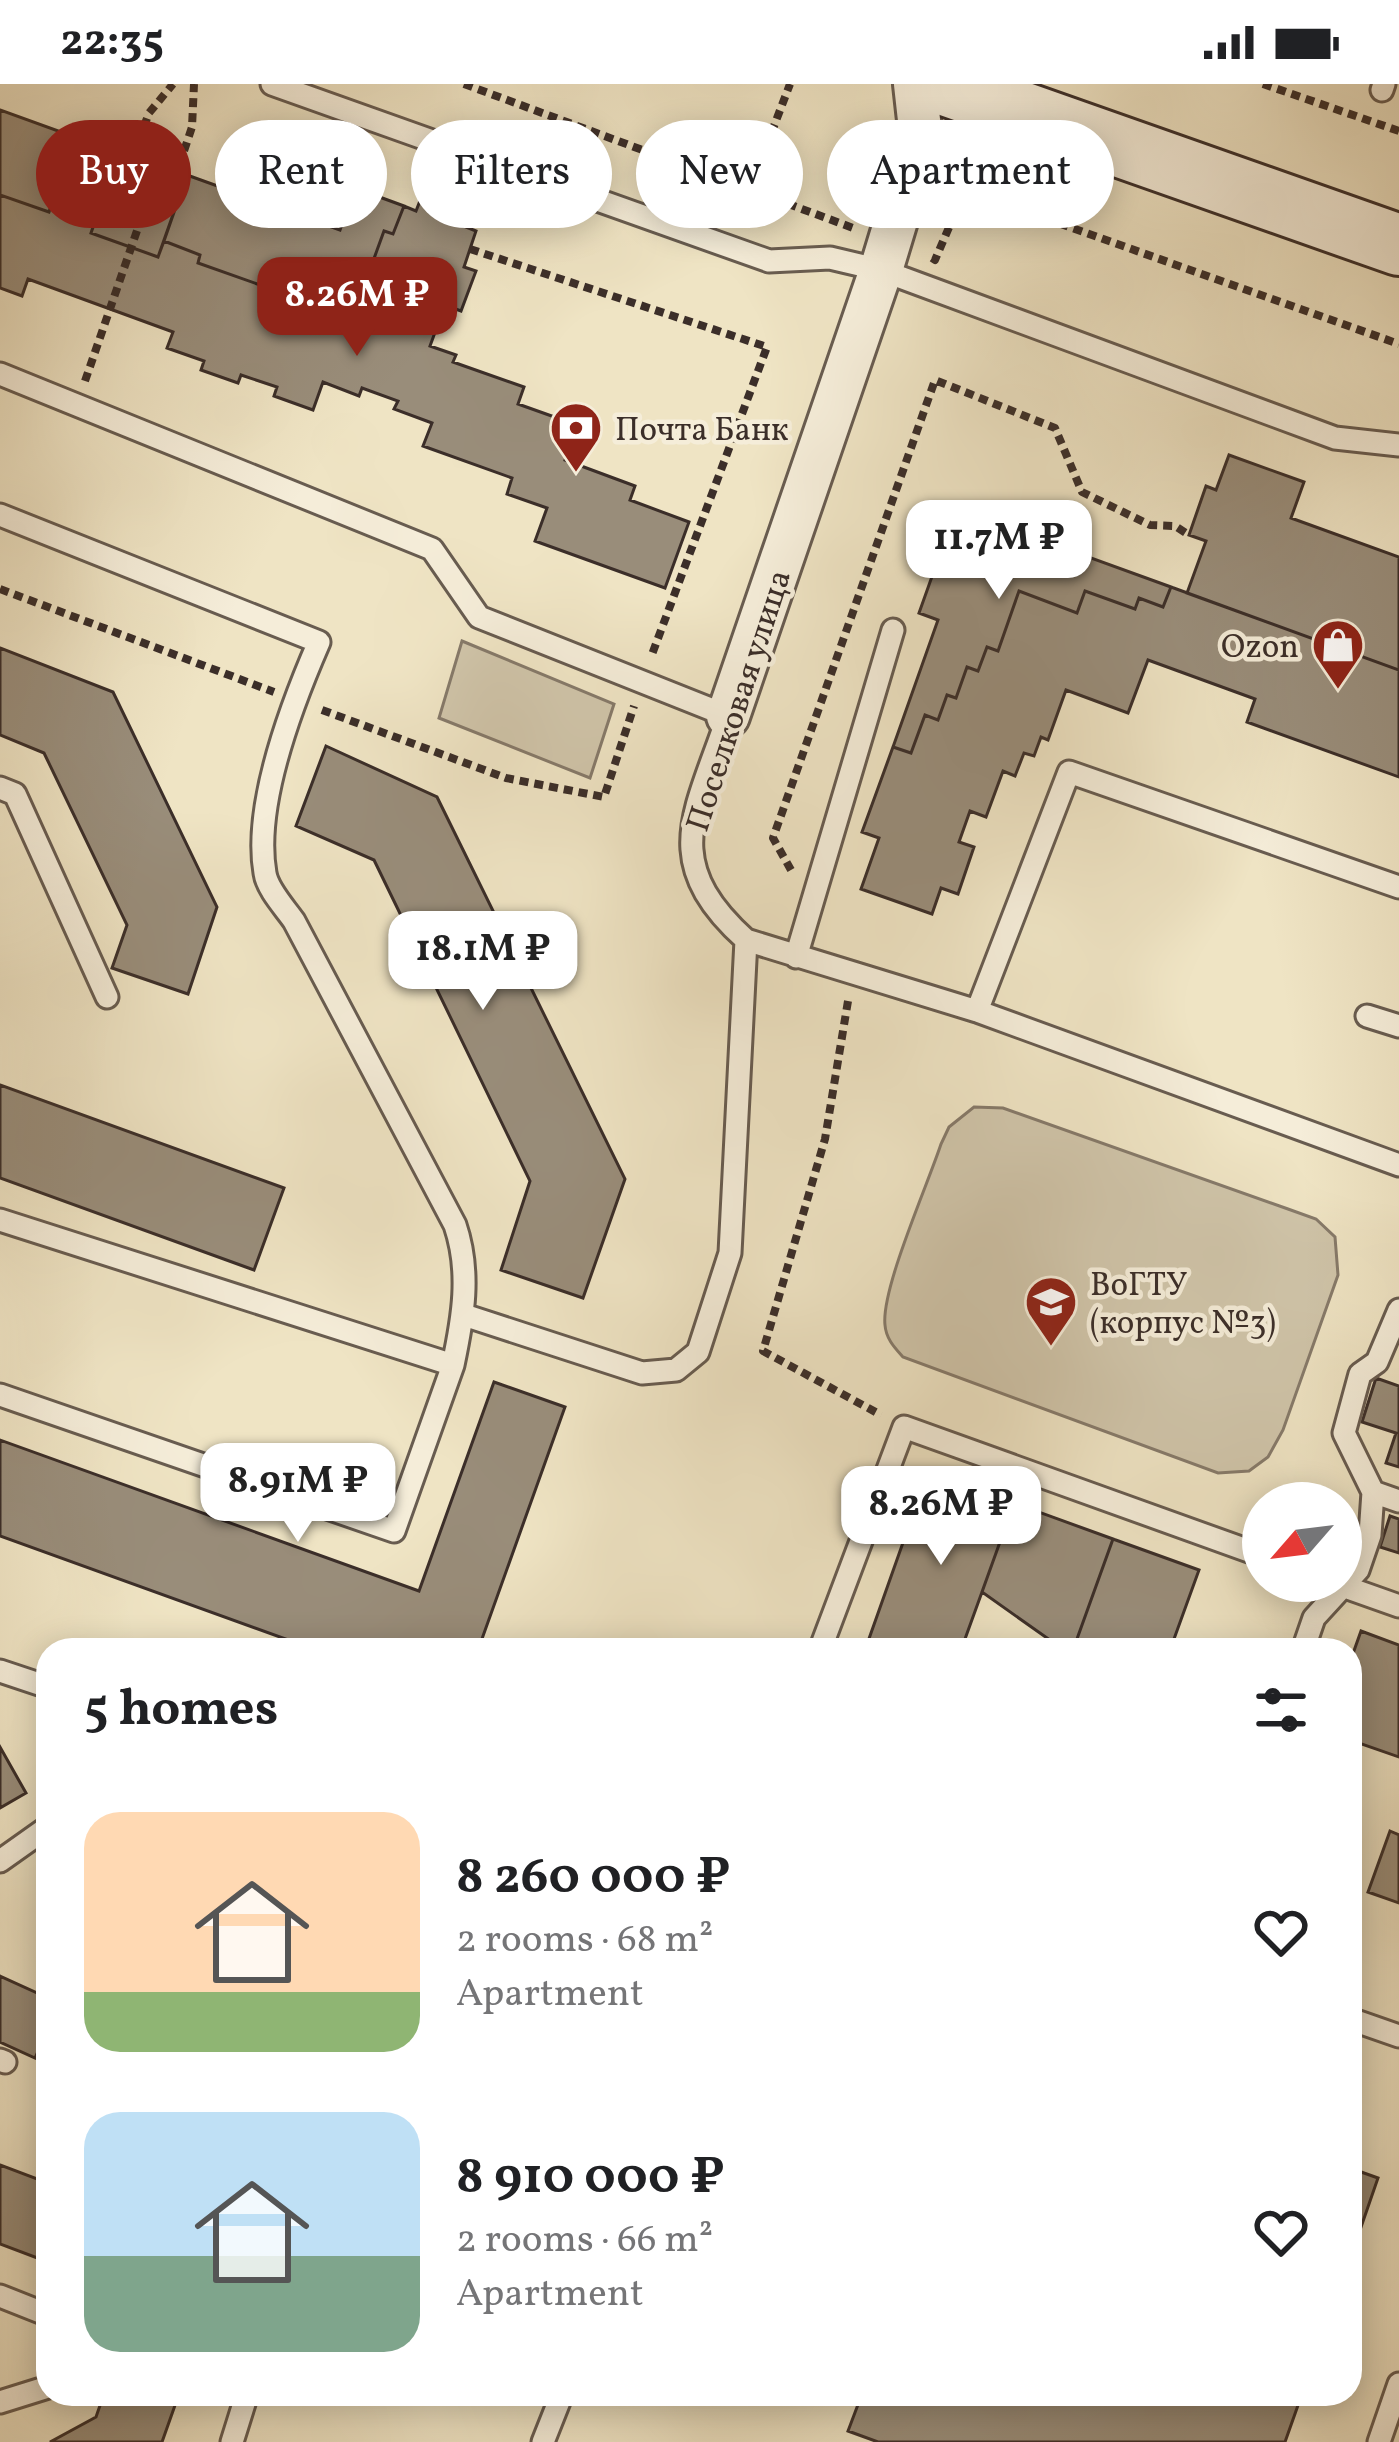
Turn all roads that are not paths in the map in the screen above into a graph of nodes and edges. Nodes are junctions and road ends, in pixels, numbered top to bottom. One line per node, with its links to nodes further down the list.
1 (272, 84): 5 (lane)
2 (915, 84): 5 (street, Поселковая улица)
3 (942, 84): 4 (main road)
4 (1399, 245)
5 (881, 270): 7 (lane); 10 (street, Поселковая улица)
6 (0, 374): 10 (lane)
7 (1399, 445)
8 (0, 515): 22 (lane)
9 (893, 630): 14 (lane)
10 (728, 716): 13 (lane, Поселковая улица)
11 (0, 788): 15 (lane)
12 (1399, 887): 16 (lane)
13 (746, 940): 14 (lane); 22 (lane)
14 (796, 957): 16 (lane)
15 (107, 997)
16 (977, 1011): 19 (lane)
17 (1367, 1016): 18 (lane)
18 (1399, 1026)
19 (1399, 1165)
20 (0, 1220): 23 (lane)
21 (1399, 1310): 24 (lane)
22 (464, 1315): 23 (lane)
23 (453, 1365): 25 (lane)
24 (1388, 1366): 26 (lane)
25 (0, 1395)
26 (1373, 1492): 27 (lane); 29 (lane)
27 (1399, 1501)
28 (1242, 1548): 33 (lane)
29 (1362, 1558)
30 (1362, 1593): 32 (lane)
31 (1324, 1602): 34 (lane)
32 (1399, 1606)
33 (825, 1638)
34 (1307, 1638)
35 (0, 1671): 36 (lane)
36 (36, 1684)
37 (36, 1836): 38 (lane)
38 (0, 1862)
39 (1362, 2023): 40 (lane)
40 (1399, 2036)
41 (0, 2296): 42 (lane)
42 (36, 2310)
43 (1399, 2384): 50 (lane)
44 (36, 2391): 45 (lane)
45 (0, 2402)
46 (243, 2406): 48 (lane)
47 (557, 2406): 49 (lane)
48 (232, 2442)
49 (543, 2442)
50 (1378, 2442)

